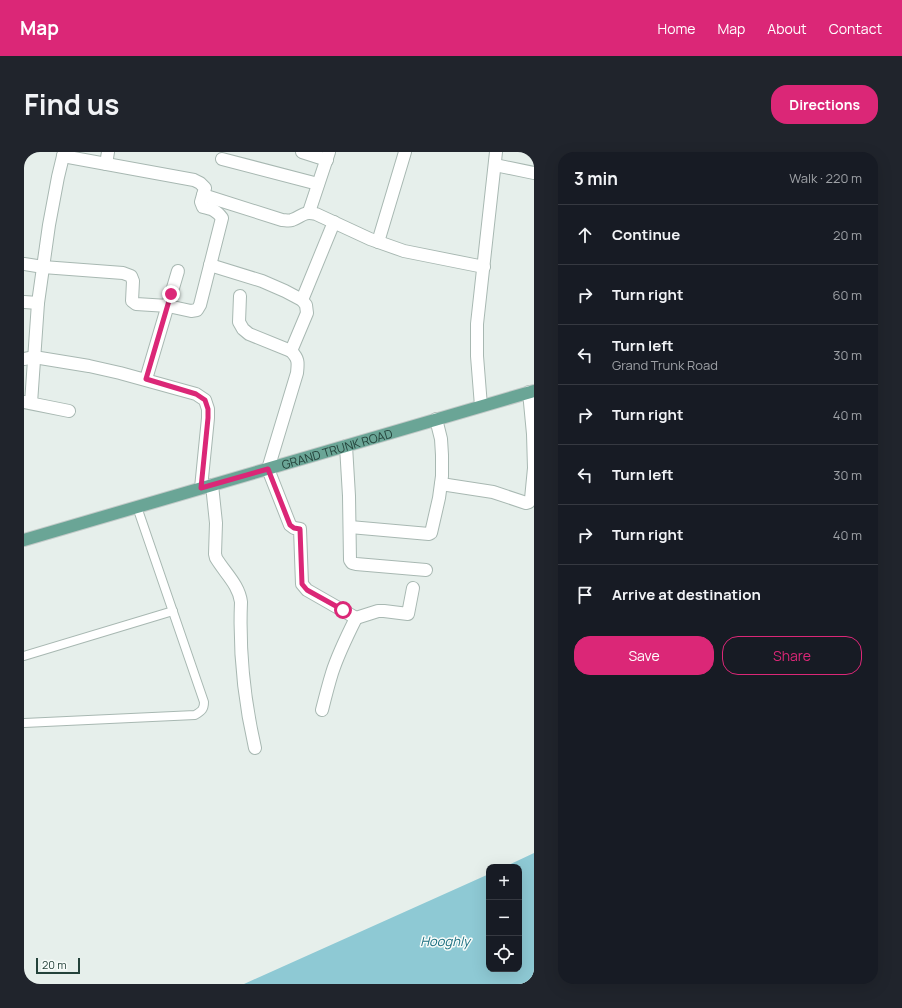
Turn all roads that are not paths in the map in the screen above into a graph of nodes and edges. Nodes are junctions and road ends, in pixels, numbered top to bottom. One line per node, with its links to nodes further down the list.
1 (302, 152): 5 (street)
2 (405, 152): 14 (street)
3 (496, 152): 8 (street)
4 (64, 154): 6 (street); 17 (street)
5 (328, 156): 10 (street)
6 (107, 158): 11 (street)
7 (222, 159): 10 (street)
8 (495, 165): 9 (street); 18 (street)
9 (534, 173)
10 (318, 184): 12 (street)
11 (203, 195): 12 (street); 16 (street)
12 (309, 212): 13 (street)
13 (334, 222): 14 (street); 21 (street)
14 (378, 242): 18 (street)
15 (24, 264): 17 (street)
16 (210, 265): 21 (street); 24 (street)
17 (43, 267): 23 (street); 24 (street)
18 (484, 267): 30 (street)
19 (178, 272): 24 (street)
20 (240, 296): 25 (street)
21 (302, 300): 25 (street)
22 (24, 302): 23 (street)
23 (38, 303): 26 (street)
24 (168, 306): 27 (street)
25 (291, 351): 34 (street)
26 (29, 358): 27 (street); 29 (street)
27 (146, 379): 36 (street)
28 (531, 391): 30 (main road, GRAND TRUNK ROAD); 35 (street)
29 (27, 402): 31 (street)
30 (480, 406): 32 (main road, GRAND TRUNK ROAD)
31 (69, 411)
32 (436, 419): 33 (main road, GRAND TRUNK ROAD); 35 (street)
33 (346, 446): 34 (main road, GRAND TRUNK ROAD); 38 (street)
34 (268, 469): 36 (main road, GRAND TRUNK ROAD); 43 (street)
35 (441, 484): 38 (street)
36 (207, 487): 37 (main road, GRAND TRUNK ROAD); 47 (street)
37 (137, 508): 39 (main road, GRAND TRUNK ROAD); 42 (lane)
38 (350, 527): 40 (street)
39 (24, 540)
40 (426, 570)
41 (413, 588): 43 (street)
42 (173, 611): 44 (lane); 46 (lane)
43 (356, 618): 45 (street)
44 (24, 656)
45 (322, 710)
46 (24, 723)
47 (255, 748)

